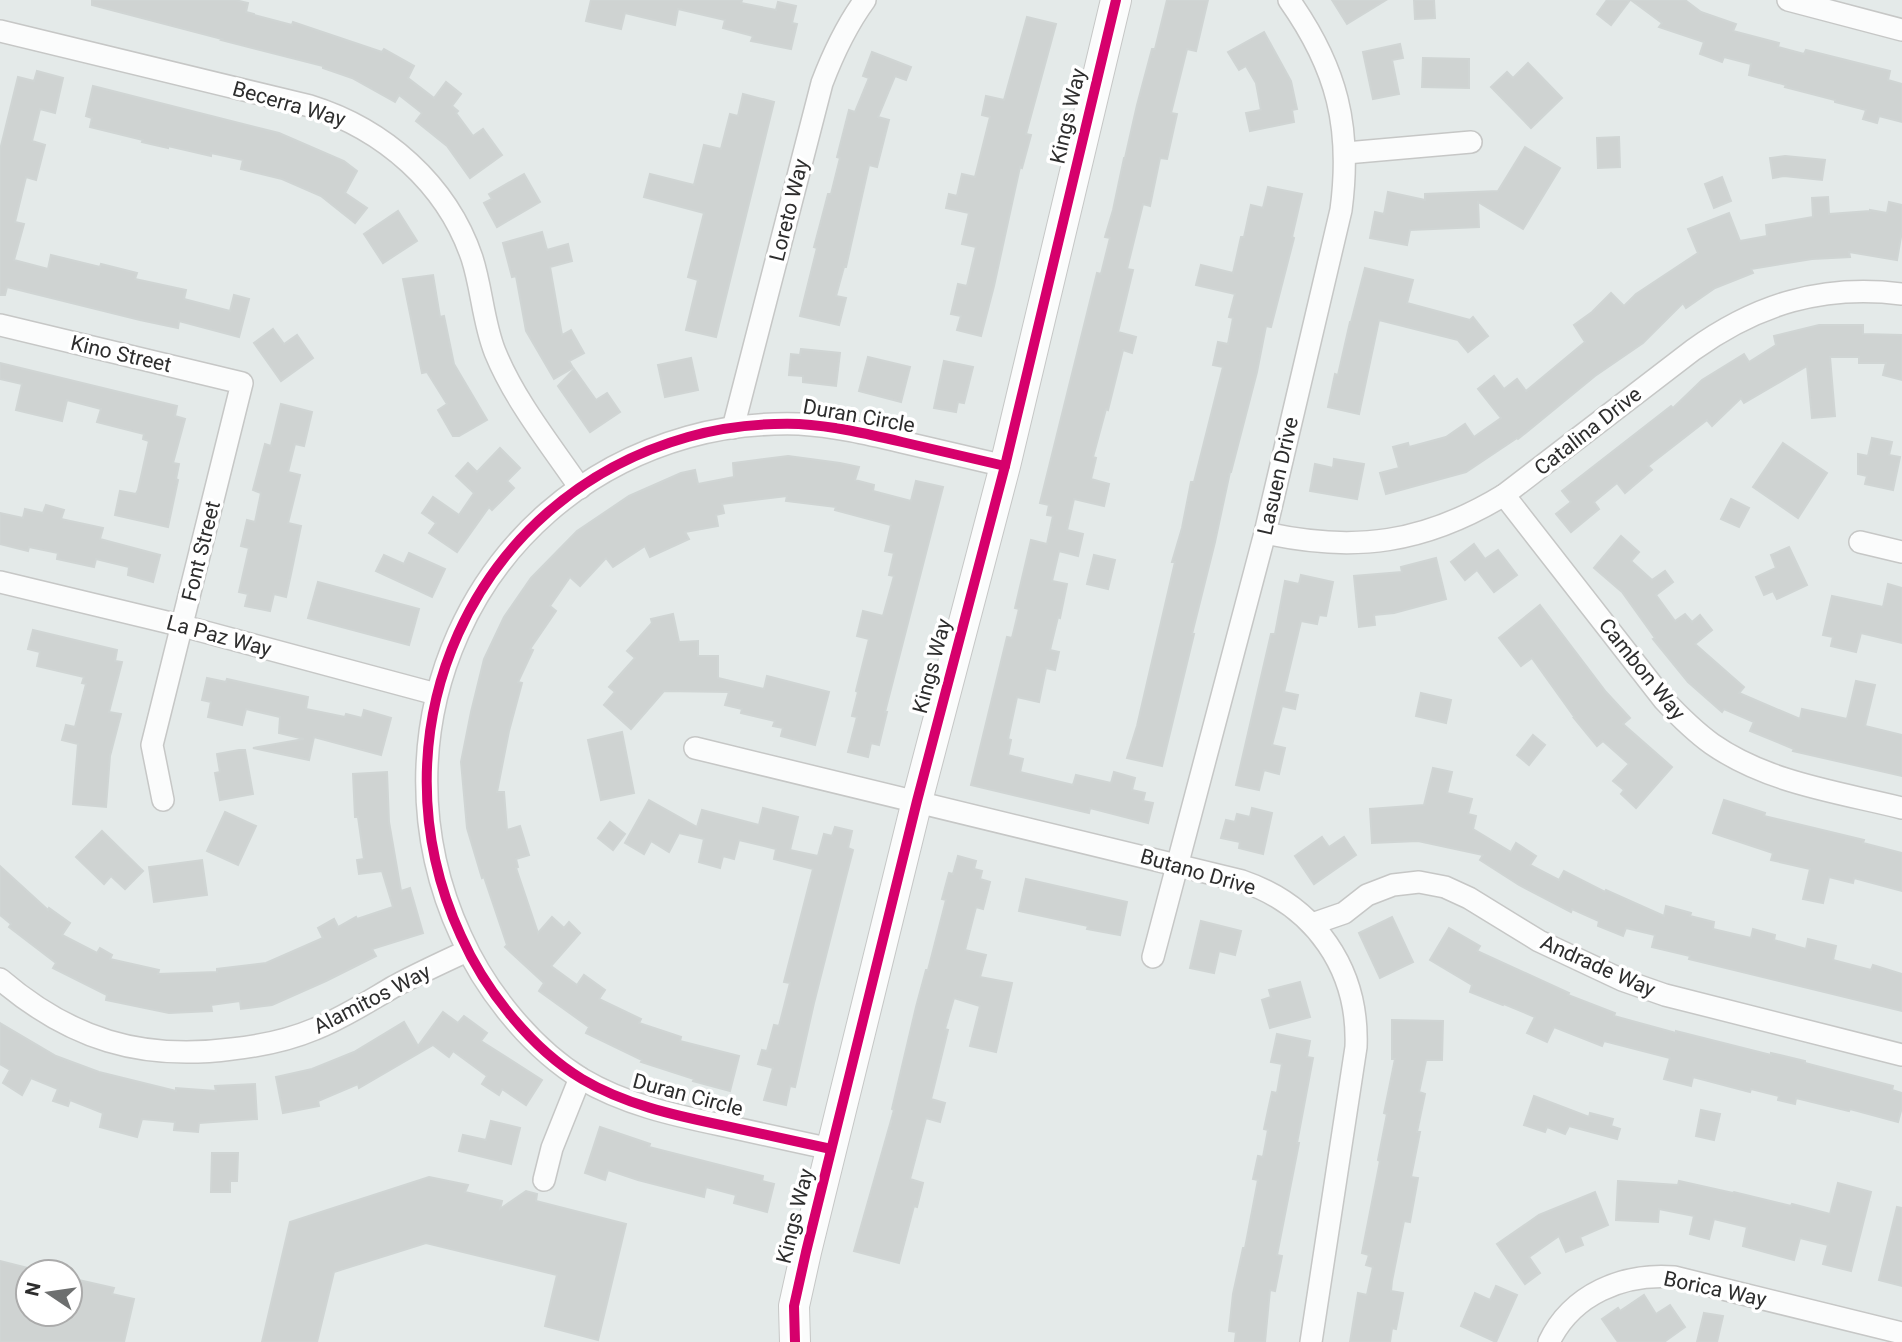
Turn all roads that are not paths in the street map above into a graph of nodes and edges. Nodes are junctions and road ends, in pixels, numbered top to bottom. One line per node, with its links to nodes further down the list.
1 (865, 0): 12 (street, Loreto Way)
2 (1116, 0): 13 (street, Kings Way)
3 (1289, 0): 8 (street, Lasuen Drive)
4 (1788, 0): 5 (street)
5 (1902, 30)
6 (0, 31): 14 (street, Becerra Way)
7 (1471, 142): 8 (street)
8 (1346, 153): 16 (street, Lasuen Drive)
9 (1902, 294): 15 (street, Catalina Drive)
10 (0, 325): 11 (street, Kino Street)
11 (242, 383): 20 (street, Font Street)
12 (733, 428): 13 (street, Duran Circle); 14 (street, Duran Circle)
13 (1005, 466): 24 (street, Kings Way)
14 (580, 488): 21 (street, Duran Circle)
15 (1504, 495): 16 (street, Catalina Drive); 25 (street, Cambon Way)
16 (1265, 533): 26 (street, Lasuen Drive)
17 (1860, 542): 18 (street)
18 (1902, 552)
19 (0, 582): 20 (street, La Paz Way)
20 (183, 626): 21 (street, La Paz Way); 23 (street, Font Street)
21 (436, 694): 28 (street, Duran Circle)
22 (695, 748): 24 (street, Butano Drive)
23 (163, 800)
24 (917, 800): 26 (street, Butano Drive); 33 (street, Kings Way)
25 (1902, 808)
26 (1177, 865): 27 (street, Butano Drive); 29 (street, Lasuen Drive)
27 (1312, 924): 31 (street, Andrade Way); 37 (street, Butano Drive)
28 (467, 951): 30 (street, Alamitos Way); 32 (street, Duran Circle)
29 (1153, 957)
30 (0, 979)
31 (1902, 1055)
32 (580, 1078): 33 (street, Duran Circle); 34 (street)
33 (831, 1149): 36 (street, Kings Way)
34 (544, 1180)
35 (1902, 1333): 38 (street, Borica Way)
36 (794, 1342)
37 (1311, 1342)
38 (1549, 1342)

